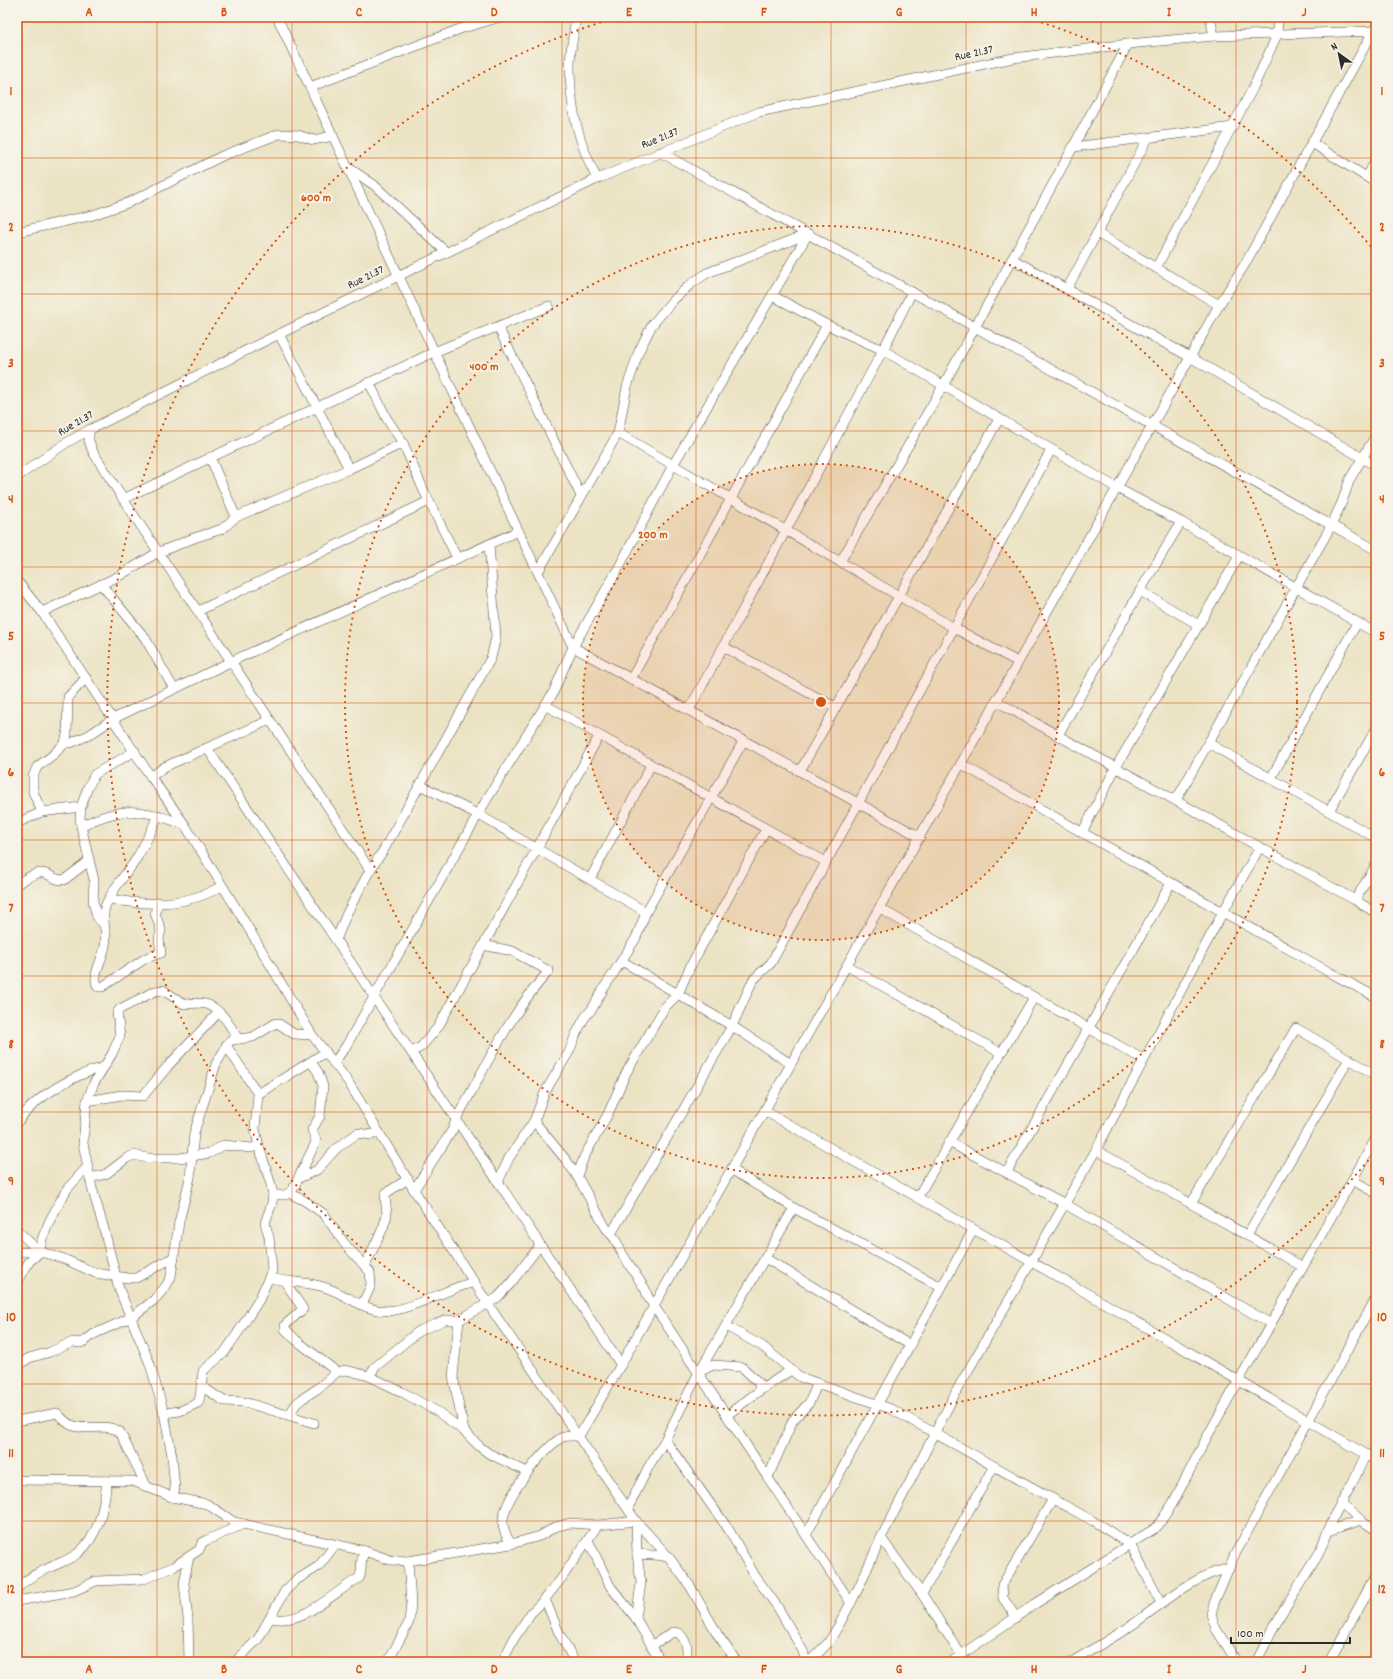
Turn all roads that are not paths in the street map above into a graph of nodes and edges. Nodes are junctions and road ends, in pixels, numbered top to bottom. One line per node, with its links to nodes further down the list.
1 (277, 17): 10 (street)
2 (501, 17): 10 (street)
3 (576, 17): 20 (street)
4 (1210, 17): 8 (street)
5 (1278, 17): 7 (street)
6 (1375, 29): 7 (street, Rue 21.37); 14 (street)
7 (1277, 35): 8 (street, Rue 21.37); 11 (street)
8 (1214, 36): 9 (street, Rue 21.37)
9 (1128, 44): 15 (street); 16 (street, Rue 21.37)
10 (310, 87): 12 (street)
11 (1233, 127): 13 (street); 27 (street)
12 (333, 136): 18 (street); 22 (street)
13 (1148, 138): 15 (street); 23 (street)
14 (1312, 143): 19 (street); 32 (street)
15 (1073, 148): 26 (street)
16 (660, 152): 20 (street, Rue 21.37); 24 (street)
17 (1376, 159): 19 (street)
18 (348, 168): 25 (street); 28 (street)
19 (1367, 177): 21 (street)
20 (597, 179): 25 (street, Rue 21.37)
21 (1376, 183)
22 (17, 232)
23 (1097, 233): 27 (street); 29 (street)
24 (808, 234): 30 (street); 31 (street); 47 (street)
25 (446, 252): 28 (street, Rue 21.37)
26 (1012, 259): 29 (street); 36 (street)
27 (1156, 268): 32 (street)
28 (398, 275): 37 (street, Rue 21.37); 39 (street)
29 (1067, 289): 40 (street)
30 (912, 292): 36 (street); 38 (street)
31 (773, 296): 34 (street); 53 (street)
32 (1219, 305): 40 (street)
33 (549, 306): 35 (street)
34 (827, 325): 38 (street); 60 (street)
35 (498, 327): 39 (street); 58 (street)
36 (974, 327): 42 (street); 45 (street)
37 (279, 334): 43 (street); 46 (street, Rue 21.37)
38 (883, 350): 42 (street); 65 (street)
39 (434, 352): 41 (street); 66 (street)
40 (1190, 357): 45 (street); 52 (street)
41 (369, 382): 43 (street); 49 (street)
42 (943, 386): 44 (street); 72 (street)
43 (316, 407): 51 (street); 55 (street)
44 (999, 419): 50 (street); 78 (street)
45 (1152, 426): 57 (street); 64 (street)
46 (89, 430): 56 (street, Rue 21.37); 59 (street)
47 (618, 433): 53 (street); 58 (street)
48 (1376, 435): 52 (street)
49 (403, 443): 55 (street); 61 (street)
50 (1051, 450): 57 (street); 83 (street)
51 (210, 457): 59 (street); 62 (street)
52 (1362, 458): 54 (street); 64 (street)
53 (673, 465): 60 (street); 85 (street)
54 (1376, 466)
55 (349, 469): 62 (street)
56 (17, 477)
57 (1117, 488): 63 (street); 88 (street)
58 (581, 496): 73 (street)
59 (123, 499): 69 (street)
60 (731, 499): 65 (street); 90 (street)
61 (429, 501): 71 (street); 79 (street)
62 (236, 518): 69 (street)
63 (1181, 522): 70 (street); 77 (street)
64 (1331, 526): 68 (street); 76 (street)
65 (786, 530): 72 (street); 86 (street)
66 (518, 531): 67 (street); 73 (street)
67 (489, 544): 71 (street); 112 (street)
68 (1376, 550)
69 (159, 552): 75 (street); 79 (street)
70 (1239, 556): 76 (street); 82 (street)
71 (457, 558): 87 (street)
72 (840, 562): 78 (street)
73 (538, 572): 85 (street)
74 (17, 581): 80 (street)
75 (101, 584): 80 (street); 91 (street)
76 (1296, 588): 81 (street); 103 (street)
77 (1140, 591): 82 (street); 99 (street)
78 (899, 596): 83 (street); 94 (street)
79 (198, 610): 87 (street)
80 (42, 612): 89 (street)
81 (1357, 623): 84 (street); 111 (street)
82 (1199, 625): 108 (street)
83 (954, 628): 88 (street); 115 (street)
84 (1376, 633)
85 (573, 647): 90 (street); 93 (street)
86 (724, 647): 94 (street); 95 (street)
87 (230, 662): 91 (street); 97 (street)
88 (1018, 662): 92 (street)
89 (86, 678): 96 (street); 102 (street)
90 (631, 678): 95 (street)
91 (174, 689): 96 (street)
92 (996, 701): 99 (street); 106 (street)
93 (545, 705): 100 (street); 120 (street)
94 (835, 707): 109 (street)
95 (689, 710): 101 (street)
96 (113, 719): 102 (street); 105 (street)
97 (270, 720): 104 (street); 133 (street)
98 (1376, 729): 117 (street)
99 (1058, 735): 108 (street)
100 (599, 736): 107 (street); 129 (street)
101 (744, 740): 109 (street); 113 (street)
102 (65, 743): 118 (street)
103 (1208, 743): 111 (street); 114 (street)
104 (207, 748): 110 (street); 146 (street)
105 (135, 751): 110 (street); 116 (street)
106 (961, 764): 125 (street); 126 (street)
107 (651, 765): 113 (street); 134 (street)
108 (1116, 767): 114 (street); 125 (street)
109 (800, 771): 115 (street)
110 (151, 776): 122 (street)
111 (1271, 778): 117 (street)
112 (420, 785): 120 (street); 133 (street)
113 (710, 798): 124 (street); 142 (street)
114 (1176, 800): 128 (street)
115 (859, 803): 126 (street); 131 (street)
116 (81, 806): 118 (street); 123 (street)
117 (1329, 811): 127 (street)
118 (42, 812): 121 (street)
119 (158, 814): 122 (street); 123 (street); 138 (street)
120 (479, 815): 129 (street); 151 (street)
121 (17, 823)
122 (185, 825): 137 (street)
123 (81, 826): 130 (street)
124 (766, 829): 131 (street); 150 (street)
125 (1082, 833): 135 (street)
126 (920, 836): 141 (street)
127 (1376, 838)
128 (1260, 847): 139 (street); 143 (street)
129 (537, 848): 134 (street); 147 (street)
130 (89, 861): 136 (street); 145 (street)
131 (826, 862): 155 (street)
132 (1376, 865): 139 (street)
133 (370, 870): 146 (street)
134 (590, 879): 142 (street)
135 (1171, 883): 143 (street); 156 (street)
136 (17, 884)
137 (222, 886): 140 (street); 157 (street)
138 (110, 899): 140 (street); 145 (street)
139 (1355, 900): 144 (street)
140 (158, 902): 145 (street)
141 (879, 908): 149 (street); 152 (street)
142 (646, 912): 148 (street)
143 (1223, 912): 153 (street); 164 (street)
144 (1376, 913)
145 (103, 924)
146 (336, 940): 151 (street)
147 (483, 944): 161 (street); 173 (street)
148 (622, 961): 150 (street); 174 (street)
149 (847, 966): 162 (street); 167 (street)
150 (678, 994): 155 (street); 185 (street)
151 (374, 997): 161 (street); 166 (street)
152 (1034, 997): 156 (street); 162 (street)
153 (1376, 998)
154 (218, 1013): 158 (street); 168 (street); 171 (street)
155 (732, 1026): 167 (street); 201 (street)
156 (1089, 1028): 164 (street); 184 (street)
157 (312, 1035): 158 (street); 160 (street)
158 (238, 1039): 159 (street)
159 (226, 1045): 170 (street); 181 (street)
160 (326, 1052): 165 (street); 166 (street)
161 (411, 1052): 173 (street)
162 (1001, 1053): 178 (street)
163 (1349, 1059): 169 (street); 197 (street); 202 (street)
164 (1144, 1060): 180 (street)
165 (311, 1062): 170 (street); 187 (street)
166 (334, 1063): 176 (street)
167 (791, 1064): 172 (street)
168 (104, 1067): 171 (street); 175 (street)
169 (1376, 1075)
170 (258, 1094): 179 (street)
171 (87, 1101): 182 (street)
172 (765, 1111): 183 (street); 195 (street)
173 (456, 1119): 190 (street); 191 (street)
174 (534, 1121): 185 (street); 190 (street)
175 (17, 1123)
176 (379, 1132): 187 (street); 188 (street)
177 (1376, 1138): 189 (street)
178 (949, 1142): 184 (street); 195 (street)
179 (259, 1146): 181 (street); 194 (street)
180 (1096, 1150): 196 (street); 197 (street)
181 (192, 1156): 186 (street); 206 (street)
182 (87, 1167): 186 (street); 205 (street)
183 (732, 1170): 198 (street); 220 (street)
184 (1007, 1172): 196 (street)
185 (577, 1176): 201 (street)
186 (90, 1178): 211 (street)
187 (299, 1178): 192 (street)
188 (408, 1179): 191 (street); 209 (street)
189 (1352, 1180): 193 (street); 210 (street)
190 (498, 1182): 203 (street)
191 (414, 1190): 214 (street)
192 (289, 1193): 194 (street); 209 (street)
193 (1376, 1193)
194 (273, 1195): 212 (street)
195 (917, 1198): 200 (street)
196 (1065, 1204): 208 (street); 223 (street)
197 (1191, 1204): 202 (street)
198 (794, 1208): 207 (street); 216 (street)
199 (17, 1230): 205 (street)
200 (972, 1230): 208 (street); 216 (street)
201 (611, 1234): 220 (street)
202 (1247, 1235): 210 (street)
203 (540, 1245): 218 (street); 226 (street)
204 (17, 1252): 205 (street)
205 (40, 1252): 211 (street); 215 (street)
206 (174, 1256): 211 (street); 221 (street)
207 (765, 1258): 224 (street); 225 (street)
208 (1032, 1263): 232 (street); 244 (street)
209 (365, 1266): 219 (street)
210 (1303, 1267): 223 (street)
211 (116, 1275): 221 (street)
212 (270, 1278): 213 (street); 234 (street)
213 (285, 1282): 219 (street); 229 (street)
214 (475, 1282): 218 (street); 219 (street)
215 (17, 1283)
216 (941, 1287): 225 (street)
217 (1376, 1298): 241 (street)
218 (488, 1303): 222 (street); 245 (street)
219 (362, 1305)
220 (654, 1305): 226 (street); 230 (street)
221 (132, 1317): 227 (street); 237 (street)
222 (459, 1320): 231 (street); 243 (street)
223 (1271, 1324): 232 (street)
224 (726, 1326): 228 (street); 230 (street)
225 (910, 1345): 236 (street)
226 (621, 1365): 245 (street)
227 (17, 1366)
228 (791, 1370): 233 (street); 235 (street)
229 (337, 1372): 231 (street); 238 (street)
230 (699, 1372): 235 (street); 239 (street); 246 (street)
231 (369, 1376): 243 (street)
232 (1239, 1381): 241 (street); 269 (street)
233 (817, 1384): 236 (street); 251 (street)
234 (201, 1386): 237 (street); 238 (street)
235 (759, 1391): 239 (street)
236 (877, 1404): 244 (street); 265 (street)
237 (164, 1414): 255 (street)
238 (289, 1415): 242 (street)
239 (727, 1416): 251 (street)
240 (17, 1421): 254 (street)
241 (1308, 1421): 247 (street); 276 (street)
242 (314, 1423)
243 (464, 1431): 250 (street)
244 (934, 1433): 249 (street); 266 (street)
245 (579, 1436): 250 (street); 258 (street)
246 (665, 1440): 258 (street); 297 (street)
247 (1366, 1454): 248 (street); 257 (street)
248 (1376, 1460)
249 (994, 1466): 256 (street); 279 (street)
250 (527, 1472): 268 (street)
251 (768, 1477): 265 (street)
252 (17, 1480): 253 (street)
253 (107, 1481): 254 (street); 278 (street)
254 (146, 1485): 255 (street)
255 (172, 1496): 261 (street)
256 (1053, 1499): 269 (street); 286 (street)
257 (1341, 1503): 260 (street); 264 (street)
258 (628, 1508): 259 (street)
259 (636, 1520): 262 (street); 272 (street); 274 (street)
260 (1361, 1520): 263 (street); 264 (street)
261 (244, 1524): 270 (street); 273 (street)
262 (598, 1525): 267 (street); 268 (street)
263 (1376, 1530)
264 (1328, 1531): 301 (street)
265 (806, 1535): 282 (street)
266 (881, 1538): 279 (street); 282 (street)
267 (588, 1540): 280 (street); 285 (street)
268 (511, 1544): 275 (street)
269 (1130, 1544): 283 (street); 286 (street)
270 (335, 1545): 271 (street); 284 (street)
271 (365, 1551): 275 (street); 284 (street)
272 (637, 1554): 274 (street); 285 (street)
273 (189, 1556): 281 (street); 289 (street)
274 (668, 1556): 296 (street)
275 (408, 1560): 291 (street)
276 (1229, 1570): 283 (street); 300 (street)
277 (1376, 1575): 302 (street)
278 (17, 1589)
279 (922, 1594): 288 (street)
280 (545, 1599): 292 (street); 293 (street)
281 (17, 1601)
282 (851, 1603): 297 (street)
283 (1161, 1603): 299 (street)
284 (271, 1618): 290 (street)
285 (636, 1618): 287 (street)
286 (1016, 1618): 288 (street)
287 (651, 1646): 294 (street); 295 (street)
288 (961, 1655): 298 (street)
289 (189, 1662)
290 (235, 1662)
291 (388, 1662)
292 (502, 1662)
293 (575, 1662)
294 (661, 1662)
295 (686, 1662)
296 (737, 1662)
297 (807, 1662)
298 (951, 1662)
299 (1072, 1662)
300 (1237, 1662)
301 (1256, 1662)
302 (1329, 1662)

